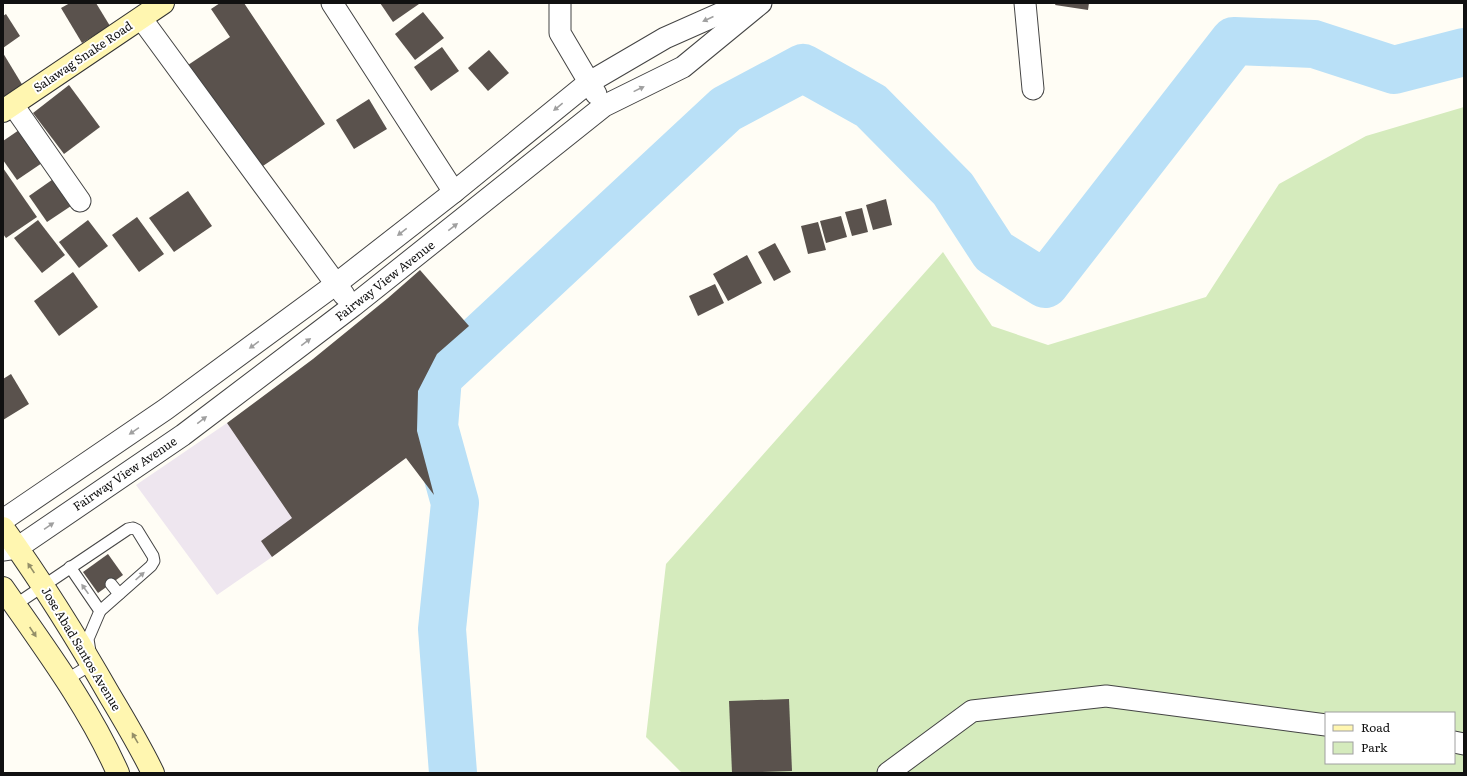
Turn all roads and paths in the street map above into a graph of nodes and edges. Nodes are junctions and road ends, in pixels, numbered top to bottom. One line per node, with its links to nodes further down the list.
1 (163, 3): 7 (main road, Salawag Snake Road)
2 (332, 3): 12 (street)
3 (560, 3): 8 (street)
4 (744, 3): 8 (street, one-way to 8)
5 (761, 3): 10 (street, Fairway View Avenue, one-way to 5)
6 (1025, 3): 9 (street)
7 (141, 18): 11 (main road, Salawag Snake Road); 14 (street)
8 (588, 82): 10 (street); 12 (street, one-way to 12)
9 (1033, 89)
10 (604, 106): 15 (street, Fairway View Avenue, one-way to 10)
11 (8, 108): 13 (street)
12 (454, 192): 14 (street, one-way to 14)
13 (80, 201)
14 (336, 284): 15 (street); 16 (street, one-way to 16)
15 (353, 306): 17 (street, Fairway View Avenue, one-way to 15)
16 (166, 409): 17 (street); 18 (street, one-way to 18)
17 (183, 435): 20 (street, Fairway View Avenue, one-way to 17)
18 (3, 520)
19 (3, 528): 20 (main road, Jose Abad Santos Avenue)
20 (10, 549): 23 (main road, Jose Abad Santos Avenue, one-way to 20)
21 (70, 567): 23 (lane); 24 (lane, one-way to 21); 26 (lane, one-way to 21)
22 (111, 584): 24 (lane)
23 (43, 586): 25 (lane); 27 (main road, Jose Abad Santos Avenue)
24 (119, 594): 26 (lane)
25 (9, 597): 28 (main road, one-way to 28)
26 (100, 611): 27 (lane)
27 (92, 664): 28 (lane); 31 (main road, Jose Abad Santos Avenue, one-way to 27)
28 (66, 680): 30 (main road)
29 (1325, 725): 32 (street)
30 (118, 773)
31 (153, 773)
32 (888, 773)

